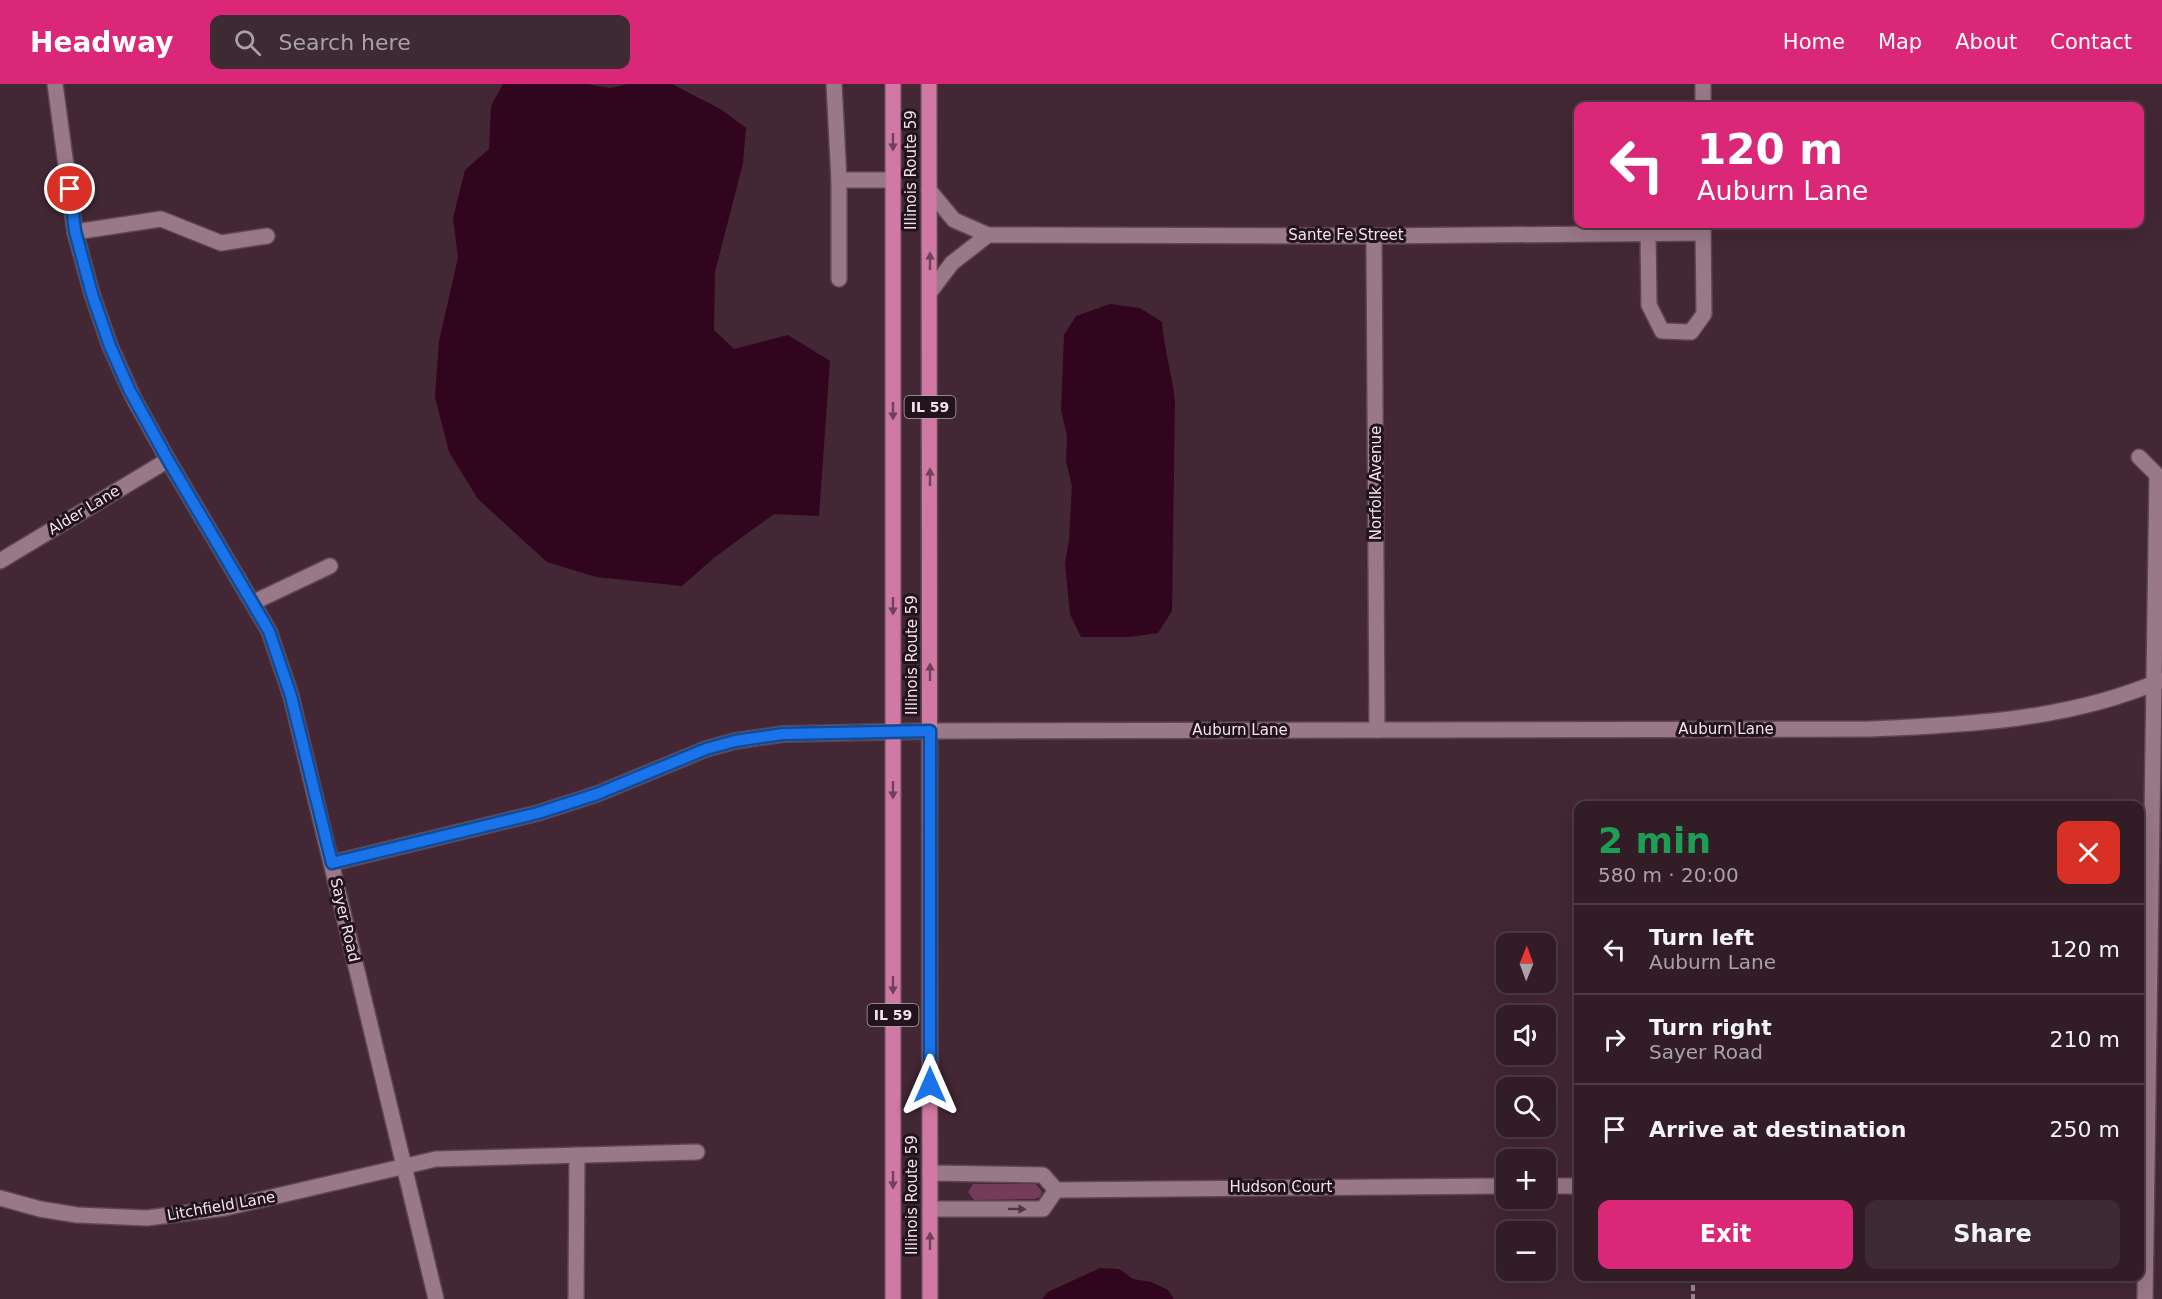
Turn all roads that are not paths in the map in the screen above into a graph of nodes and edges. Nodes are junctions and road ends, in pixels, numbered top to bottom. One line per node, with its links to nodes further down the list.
1 (55, 84): 11 (street, Sayer Road)
2 (834, 84): 7 (street)
3 (893, 84): 8 (main road, Illinois Route 59 / IL 59, one-way to 8)
4 (929, 84): 9 (main road, Illinois Route 59 / IL 59)
5 (1703, 84): 6 (street)
6 (1703, 102)
7 (839, 180): 8 (street); 16 (street)
8 (893, 180): 25 (main road, Illinois Route 59 / IL 59, one-way to 25)
9 (929, 190): 13 (street, Sante Fe Street); 17 (main road, Illinois Route 59 / IL 59, one-way to 9)
10 (1703, 228): 12 (street, Sante Fe Street); 12 (street)
11 (75, 231): 15 (street); 19 (street, Sayer Road)
12 (1648, 234): 14 (street, Sante Fe Street)
13 (988, 235): 14 (street, Sante Fe Street); 17 (street)
14 (1374, 236): 24 (street, Norfolk Avenue)
15 (267, 237)
16 (839, 279)
17 (930, 292): 26 (main road, Illinois Route 59 / IL 59, one-way to 17)
18 (2139, 457): 23 (street)
19 (168, 460): 20 (street, Alder Lane); 22 (street, Sayer Road)
20 (0, 561)
21 (330, 566): 22 (street)
22 (254, 602): 27 (street, Sayer Road)
23 (2158, 682): 24 (street, Auburn Lane); 42 (street)
24 (1377, 729): 26 (street, Auburn Lane)
25 (893, 731): 26 (street, Auburn Lane); 27 (street, Auburn Lane); 40 (main road, Illinois Route 59 / IL 59, one-way to 40)
26 (930, 731): 31 (main road, Illinois Route 59 / IL 59)
27 (332, 863): 30 (street, Sayer Road)
28 (698, 1152): 29 (street, Litchfield Lane)
29 (577, 1155): 30 (street, Litchfield Lane); 39 (street)
30 (404, 1165): 36 (street, Litchfield Lane); 38 (street, Sayer Road)
31 (930, 1173): 35 (street); 37 (main road, Illinois Route 59 / IL 59)
32 (1496, 1186): 35 (street, Hudson Court)
33 (1556, 1186): 34 (street)
34 (1574, 1186)
35 (1056, 1190): 37 (street, one-way to 35)
36 (0, 1198)
37 (930, 1209): 41 (main road, Illinois Route 59 / IL 59, one-way to 37)
38 (436, 1299)
39 (576, 1299)
40 (893, 1299)
41 (930, 1299)
42 (2145, 1299)

